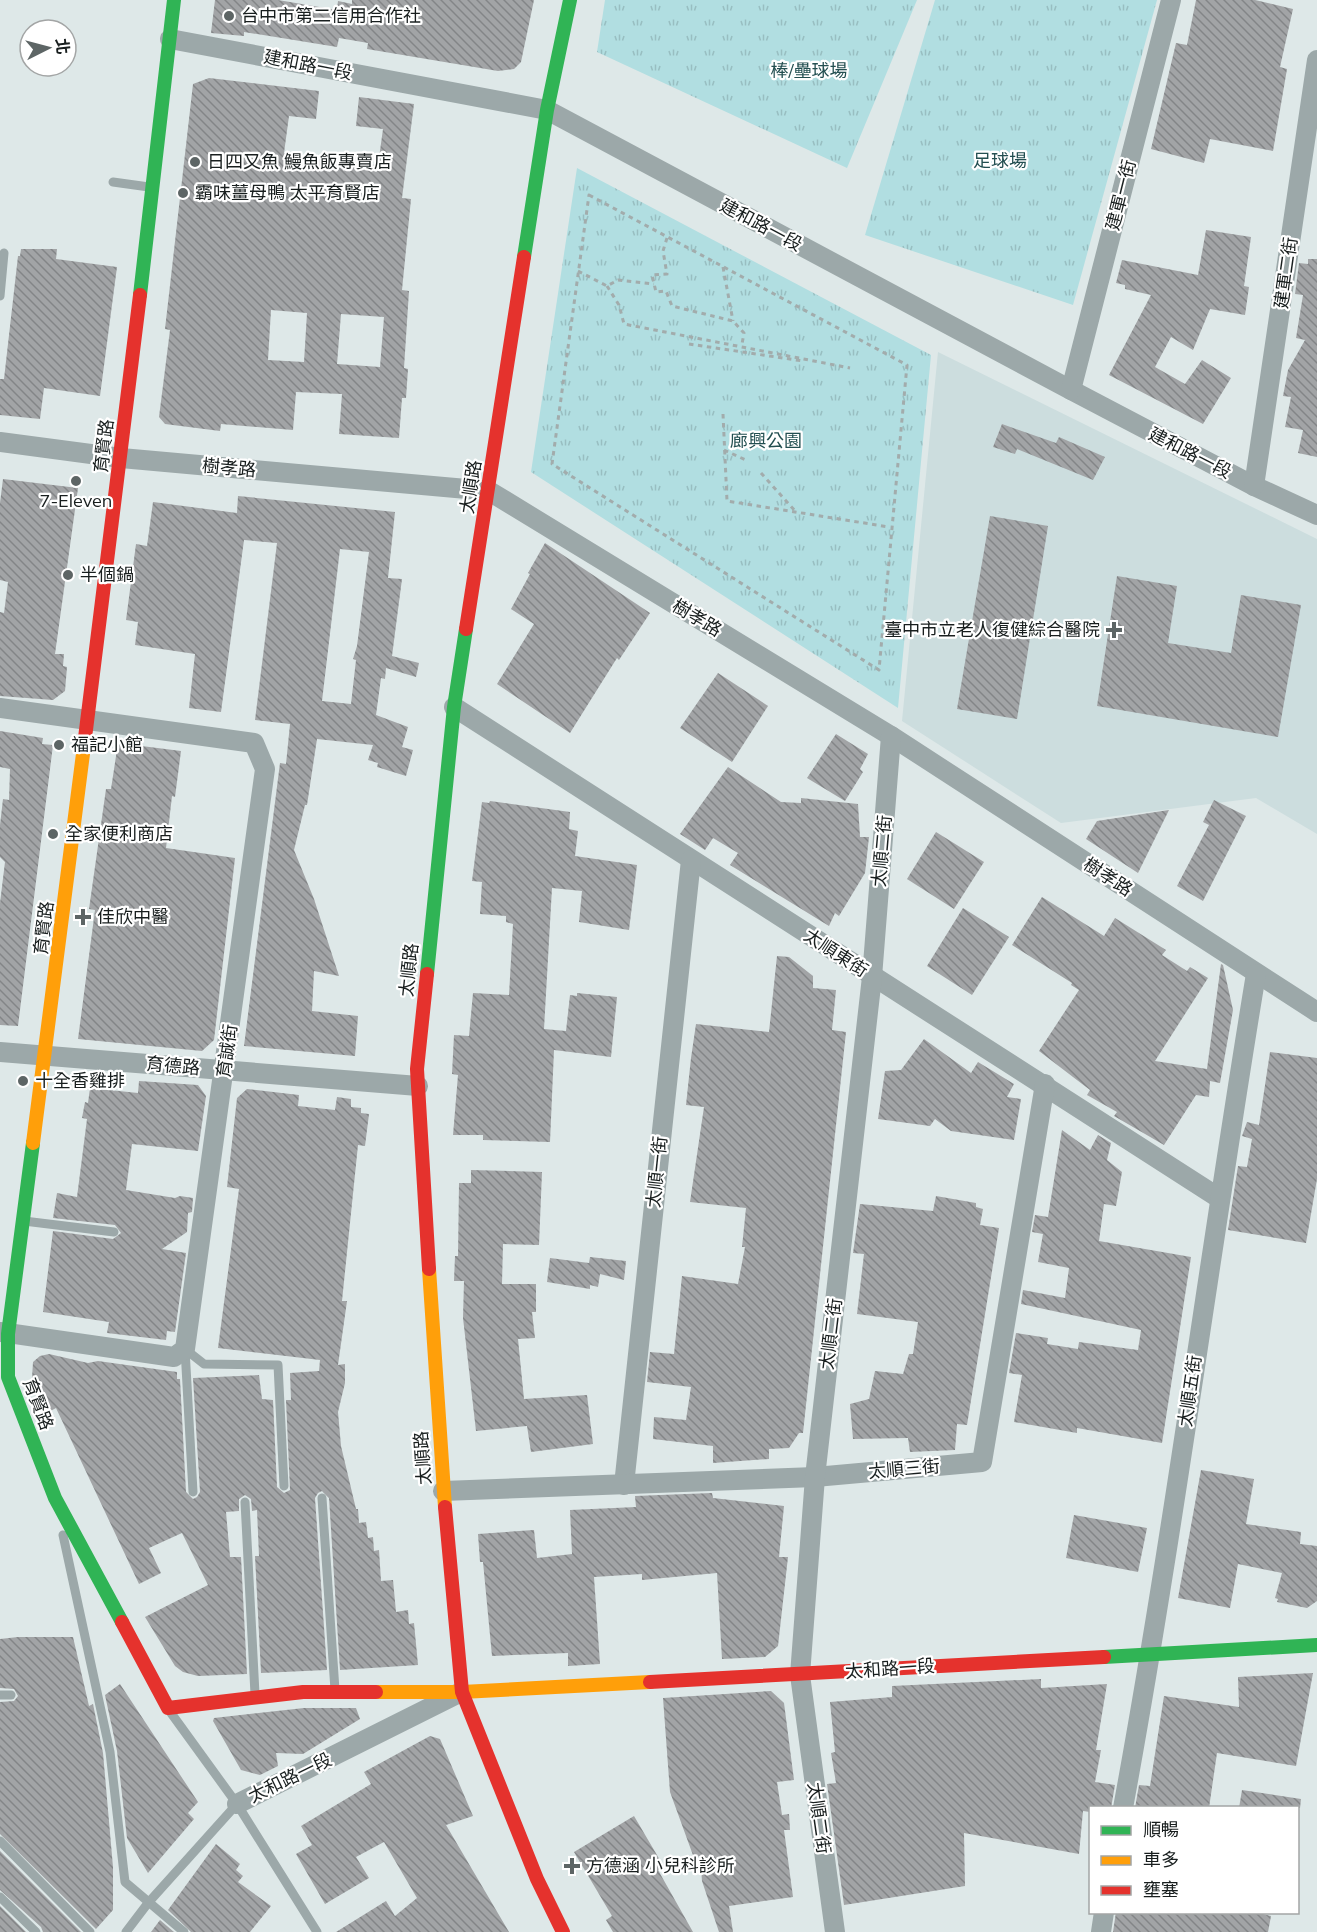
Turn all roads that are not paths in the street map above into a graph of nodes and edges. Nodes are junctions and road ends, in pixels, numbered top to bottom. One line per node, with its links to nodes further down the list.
1 (174, 0): 4 (street, 育賢路)
2 (570, 0): 6 (street, 太順路)
3 (1171, 0): 11 (street, 建軍一街)
4 (170, 39): 6 (street, 建和路一段); 8 (street, 育賢路)
5 (1317, 60): 14 (street, 建軍二街)
6 (547, 110): 11 (street, 建和路一段); 15 (street, 太順路)
7 (113, 182): 8 (lane)
8 (152, 187): 13 (street, 育賢路)
9 (4, 253): 10 (lane)
10 (0, 296)
11 (1071, 390): 14 (street, 建和路一段)
12 (0, 442): 13 (street, 樹孝路)
13 (121, 458): 15 (street, 樹孝路); 19 (street, 育賢路)
14 (1254, 486): 16 (street, 建和路一段)
15 (489, 491): 17 (street, 太順路); 20 (street, 樹孝路)
16 (1317, 515)
17 (454, 707): 21 (street, 太順東街); 29 (street, 太順路)
18 (0, 708): 19 (street)
19 (87, 722): 26 (street, 育賢路); 27 (street, 育誠街)
20 (891, 736): 22 (street, 樹孝路); 23 (street, 太順二街)
21 (691, 860): 23 (street, 太順東街); 36 (street, 太順一街)
22 (1256, 974): 24 (street, 樹孝路); 30 (street, 太順五街)
23 (872, 977): 28 (street, 太順東街); 35 (street, 太順二街)
24 (1317, 1012)
25 (0, 1052): 26 (street, 育德路)
26 (46, 1056): 27 (street, 育德路); 31 (street, 育賢路)
27 (225, 1071): 29 (street, 育德路); 34 (street, 育誠街)
28 (1046, 1084): 30 (street, 太順東街); 35 (street, 太順三街)
29 (418, 1086): 38 (street, 太順路)
30 (1219, 1198): 44 (street, 太順五街)
31 (24, 1221): 32 (lane); 33 (street, 育賢路)
32 (114, 1232)
33 (4, 1333): 34 (street); 40 (street, 育賢路)
34 (185, 1349): 37 (lane); 39 (lane)
35 (815, 1477): 36 (street, 太順三街); 45 (street, 太順二街)
36 (624, 1485): 38 (street, 太順三街)
37 (284, 1486)
38 (443, 1491): 47 (street, 太順路)
39 (193, 1492)
40 (55, 1498): 51 (street, 育賢路); 56 (lane)
41 (322, 1498): 46 (lane)
42 (244, 1502): 50 (lane)
43 (1317, 1645): 44 (street, 太和路一段)
44 (1151, 1653): 45 (street, 太和路一段); 53 (street, 太順五街)
45 (800, 1675): 47 (street, 太和路一段); 64 (street, 太順二街)
46 (335, 1692): 47 (street, 太和路一段); 50 (street, 太和路一段)
47 (462, 1692): 52 (street, 太和路一段); 63 (street, 太順路)
48 (0, 1695): 49 (lane)
49 (10, 1695)
50 (255, 1698): 51 (street, 太和路一段)
51 (168, 1708): 52 (lane, 育賢路)
52 (237, 1804): 56 (lane, 太和路一段); 62 (lane, 育賢路)
53 (1123, 1806)
54 (0, 1841): 59 (lane)
55 (0, 1897): 58 (lane)
56 (148, 1903): 60 (lane, 太和路一段); 61 (lane)
57 (1104, 1914): 65 (street)
58 (36, 1932)
59 (90, 1932)
60 (126, 1932)
61 (184, 1932)
62 (317, 1932)
63 (563, 1932)
64 (835, 1932)
65 (1101, 1932)

